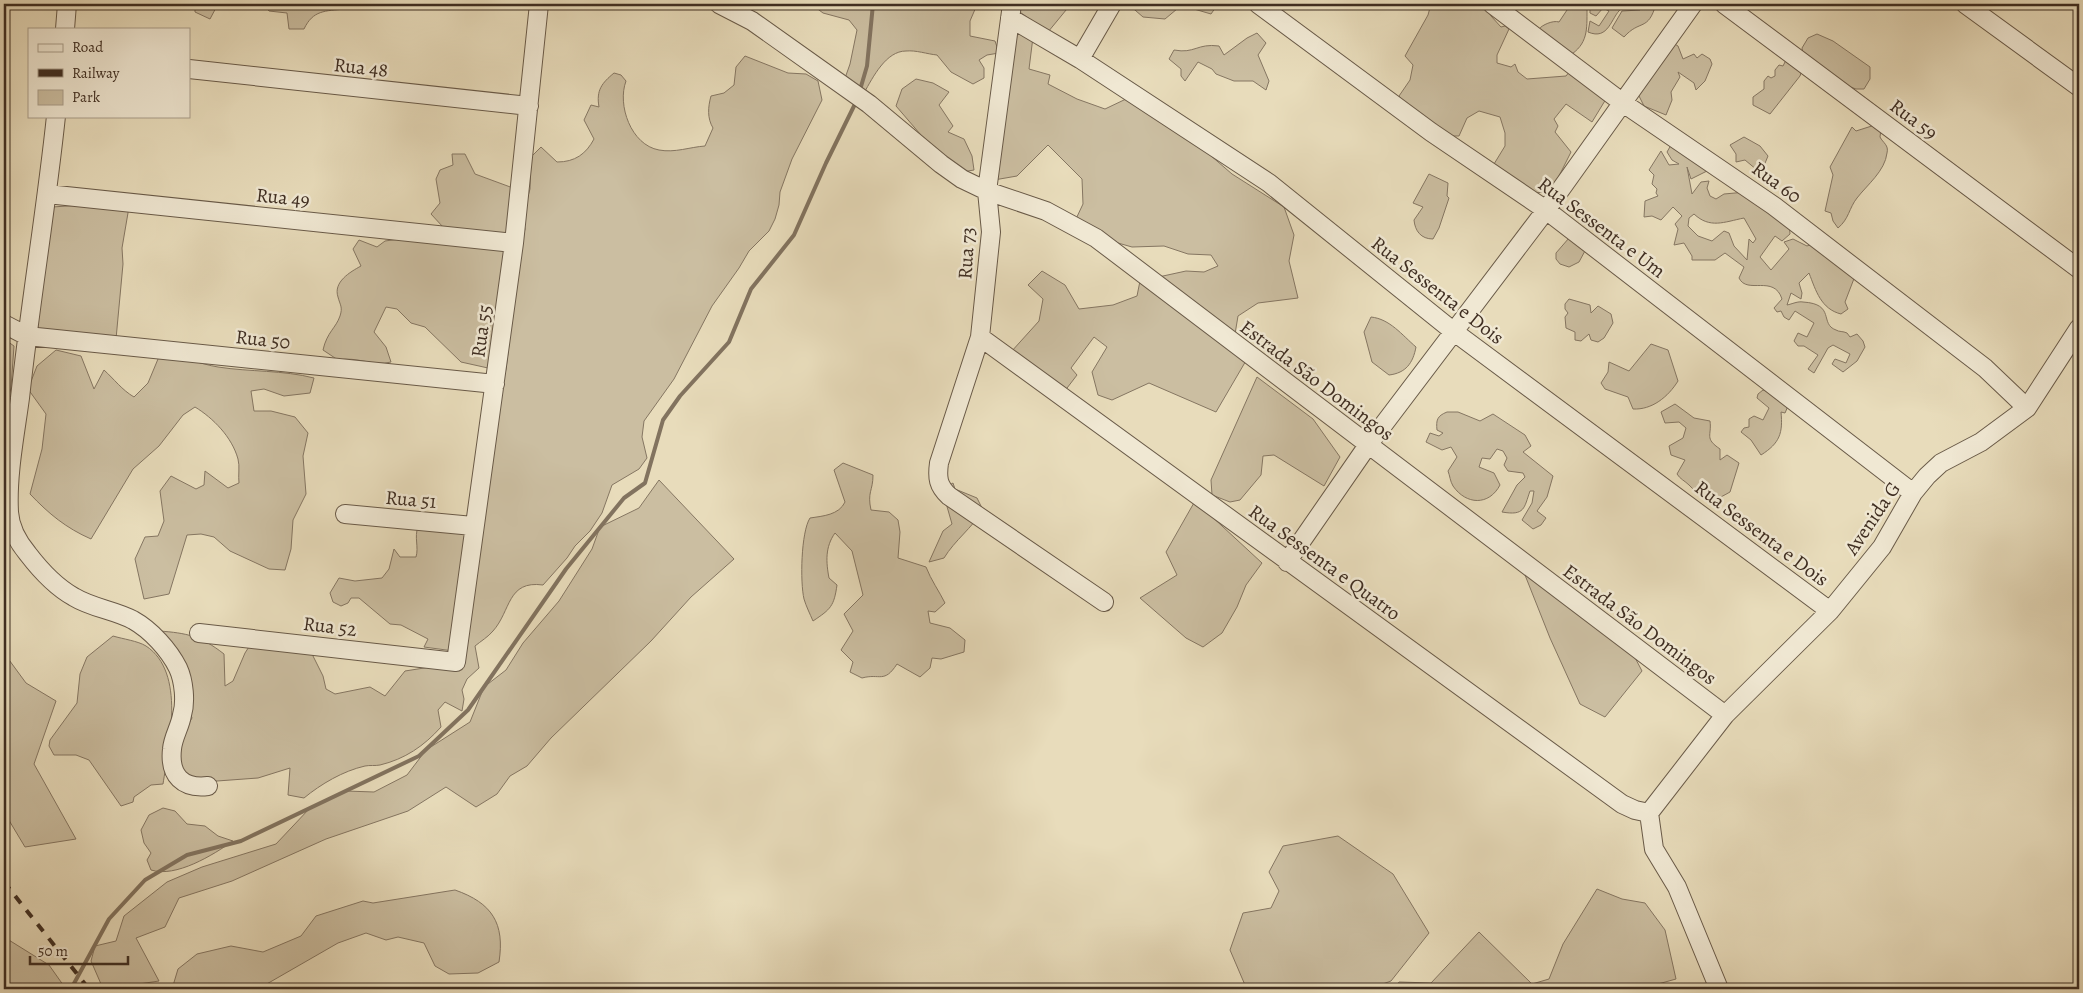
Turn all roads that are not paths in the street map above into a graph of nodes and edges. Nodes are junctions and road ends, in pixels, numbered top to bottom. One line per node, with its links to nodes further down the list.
1 (67, 4): 11 (street)
2 (540, 4): 16 (street, Rua 55)
3 (719, 4): 18 (street, Estrada São Domingos)
4 (1112, 4): 12 (street)
5 (1258, 4): 20 (street, Rua Sessenta e Um)
6 (1492, 4): 15 (street, Rua 60)
7 (1693, 4): 15 (street)
8 (1724, 4): 22 (street, Rua 59)
9 (1965, 4): 14 (street)
10 (1011, 11): 12 (street, Rua Sessenta e Dois); 18 (street, Rua 73)
11 (65, 28)
12 (1080, 59): 25 (street, Rua Sessenta e Dois)
13 (190, 69): 16 (street, Rua 48)
14 (2079, 88)
15 (1622, 103): 20 (street); 29 (street, Rua 60)
16 (529, 106): 21 (street, Rua 55)
17 (56, 118): 19 (street)
18 (987, 191): 27 (street, Rua 73); 30 (street, Estrada São Domingos)
19 (47, 194): 21 (street, Rua 49); 26 (street)
20 (1546, 210): 25 (street); 31 (street, Rua Sessenta e Um)
21 (514, 242): 28 (street, Rua 55)
22 (2079, 269)
23 (4, 324): 26 (street)
24 (2079, 328): 29 (street, Avenida G)
25 (1454, 331): 30 (street); 36 (street, Rua Sessenta e Dois)
26 (27, 336): 28 (street, Rua 50); 40 (street)
27 (980, 337): 34 (street, Rua Sessenta e Quatro); 35 (street, Rua 73)
28 (495, 384): 33 (street, Rua 55)
29 (2027, 408): 31 (street, Avenida G)
30 (1368, 445): 34 (street); 39 (street, Estrada São Domingos)
31 (1913, 493): 36 (street, Avenida G)
32 (345, 514): 33 (street, Rua 51)
33 (474, 526): 38 (street, Rua 55)
34 (1287, 562): 41 (street, Rua Sessenta e Quatro)
35 (1104, 602)
36 (1830, 611): 39 (street, Avenida G)
37 (199, 632): 38 (street, Rua 52)
38 (456, 662)
39 (1725, 715): 41 (street, Avenida G)
40 (208, 786)
41 (1650, 813): 42 (street)
42 (1720, 989)

